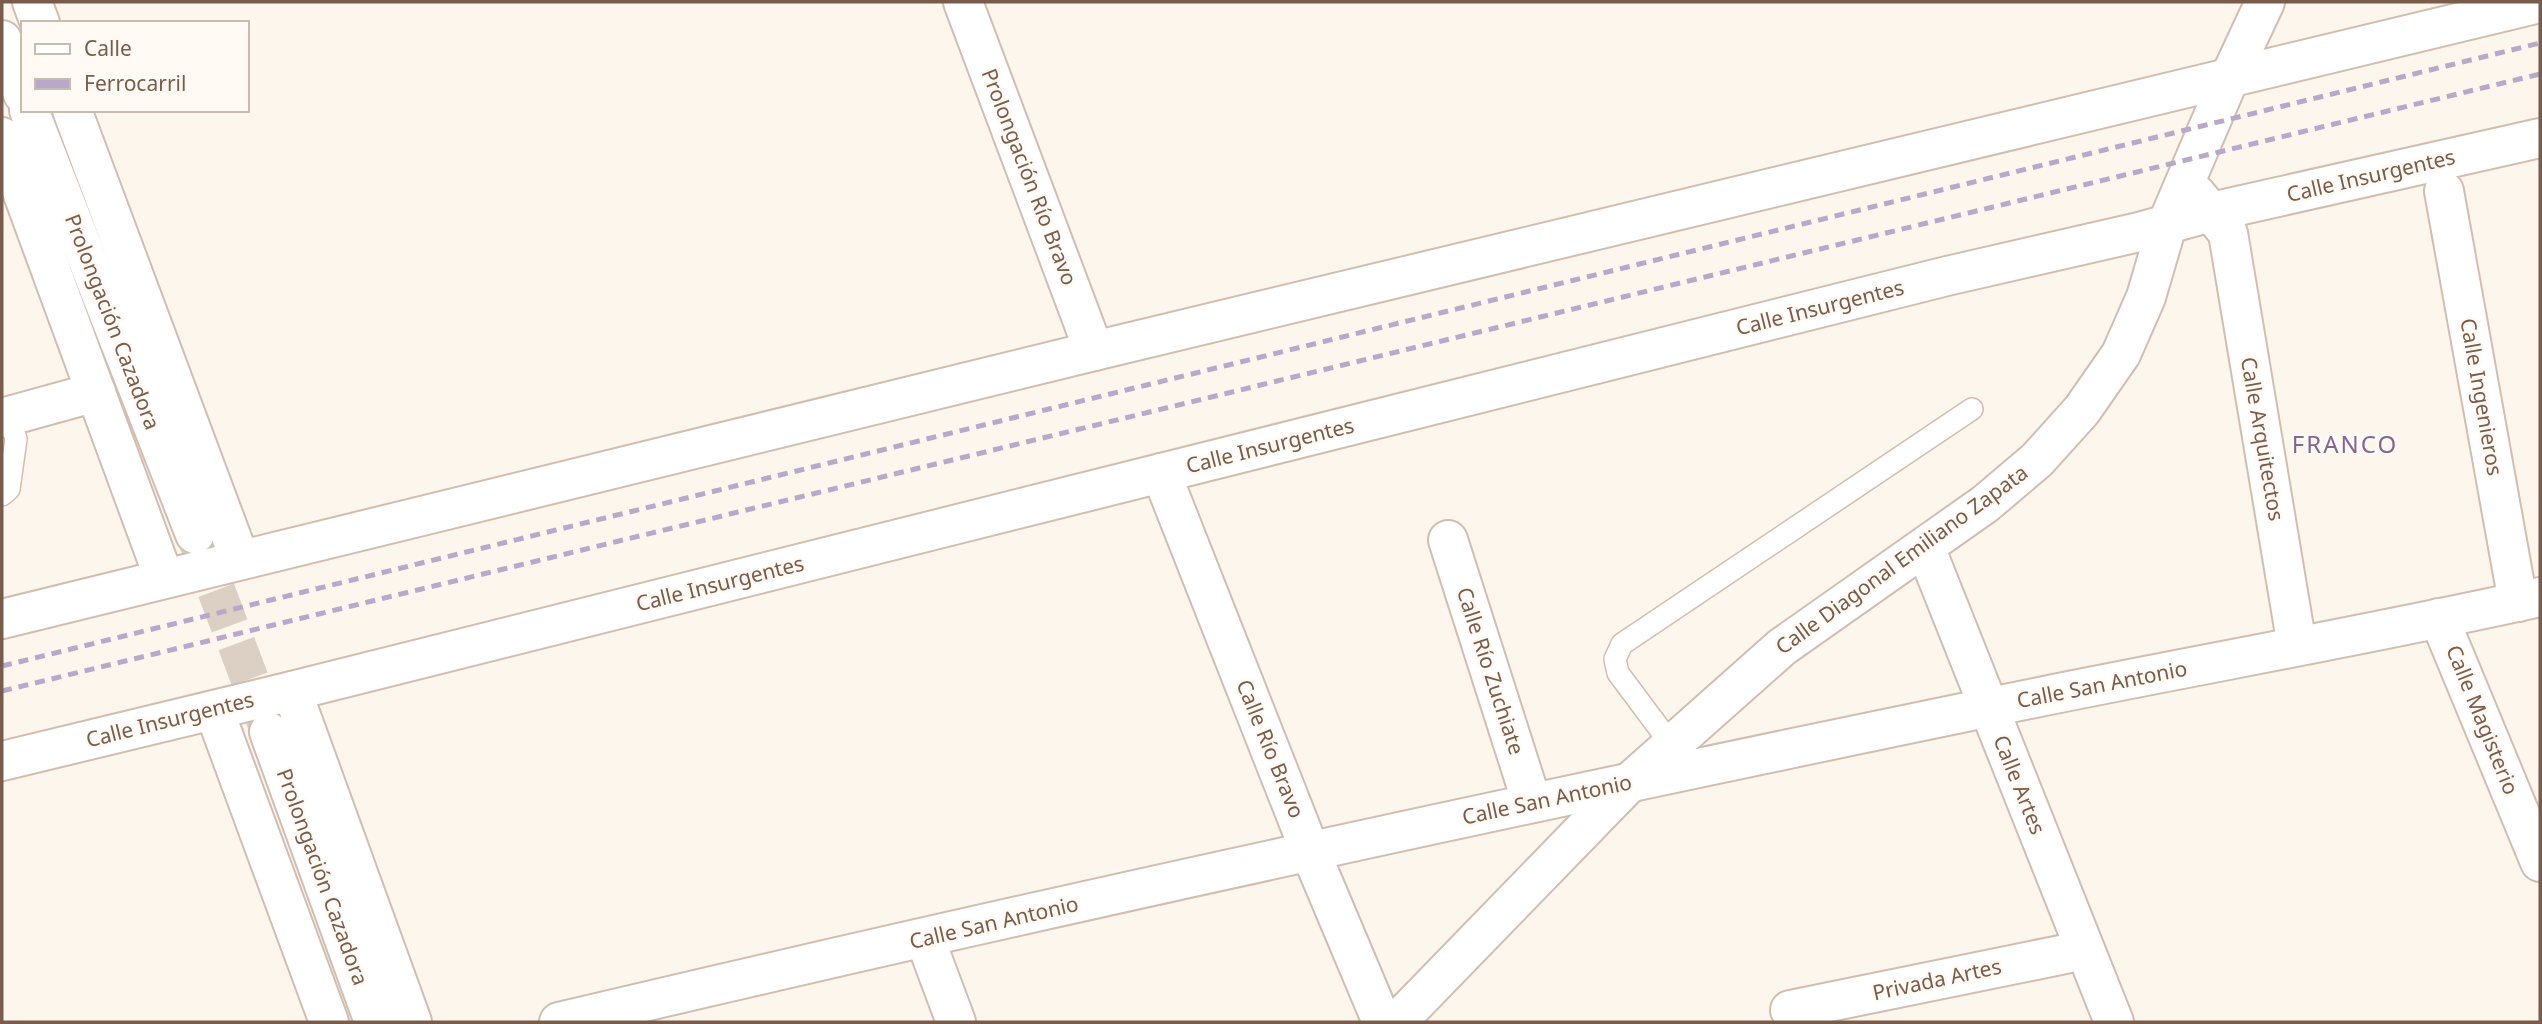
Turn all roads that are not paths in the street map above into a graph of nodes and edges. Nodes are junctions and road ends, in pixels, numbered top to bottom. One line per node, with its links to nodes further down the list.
1 (32, 2): 5 (street)
2 (963, 2): 17 (street, Prolongación Río Bravo)
3 (2265, 2): 7 (street, Calle Diagonal Emiliano Zapata)
4 (2540, 3): 7 (street)
5 (39, 21)
6 (2, 40): 8 (street)
7 (2229, 79): 13 (street, Calle Diagonal Emiliano Zapata); 17 (street)
8 (21, 88)
9 (30, 112): 23 (street, Prolongación Cazadora)
10 (73, 112): 26 (street)
11 (2, 137): 18 (street)
12 (2540, 138): 16 (street, Calle Insurgentes)
13 (2186, 182): 15 (street, Calle Diagonal Emiliano Zapata); 16 (street)
14 (2444, 191): 28 (street, Calle Ingenieros)
15 (2168, 222): 16 (street, Calle Insurgentes); 21 (street, Calle Insurgentes); 25 (street, Calle Diagonal Emiliano Zapata)
16 (2219, 222): 31 (street, Calle Arquitectos)
17 (1094, 351): 26 (street)
18 (96, 392): 20 (street); 27 (street)
19 (1972, 408): 36 (lane)
20 (5, 417): 22 (lane)
21 (1161, 473): 32 (street, Calle Insurgentes); 40 (street, Calle Río Bravo)
22 (2, 495)
23 (195, 534)
24 (1448, 540): 39 (street, Calle Río Zuchiate)
25 (1925, 547): 33 (street, Calle Artes); 36 (street, Calle Diagonal Emiliano Zapata)
26 (240, 560): 27 (street)
27 (164, 578): 29 (street)
28 (2529, 600): 30 (street, Calle San Antonio)
29 (2, 618)
30 (2439, 618): 31 (street, Calle San Antonio); 41 (street, Calle Magisterio)
31 (2297, 646): 33 (street, Calle San Antonio)
32 (292, 691): 34 (street, Calle Insurgentes); 48 (street)
33 (1988, 708): 38 (street, Calle San Antonio); 43 (street, Calle Artes)
34 (214, 710): 37 (street, Calle Insurgentes); 46 (street)
35 (269, 732): 47 (street, Prolongación Cazadora)
36 (1671, 744): 38 (street, Calle Diagonal Emiliano Zapata)
37 (2, 761)
38 (1630, 782): 39 (street, Calle San Antonio); 52 (street, Calle Diagonal Emiliano Zapata)
39 (1532, 803): 40 (street, Calle San Antonio)
40 (1310, 851): 42 (street, Calle San Antonio); 51 (street, Calle Río Bravo)
41 (2540, 862)
42 (925, 939): 45 (street, Calle San Antonio); 50 (street)
43 (2085, 950): 44 (street, Privada Artes); 53 (street, Calle Artes)
44 (1790, 1010)
45 (651, 1012): 49 (street, Calle San Antonio)
46 (329, 1022)
47 (374, 1022)
48 (412, 1022)
49 (559, 1022)
50 (956, 1022)
51 (1382, 1022)
52 (1397, 1022)
53 (2114, 1022)

